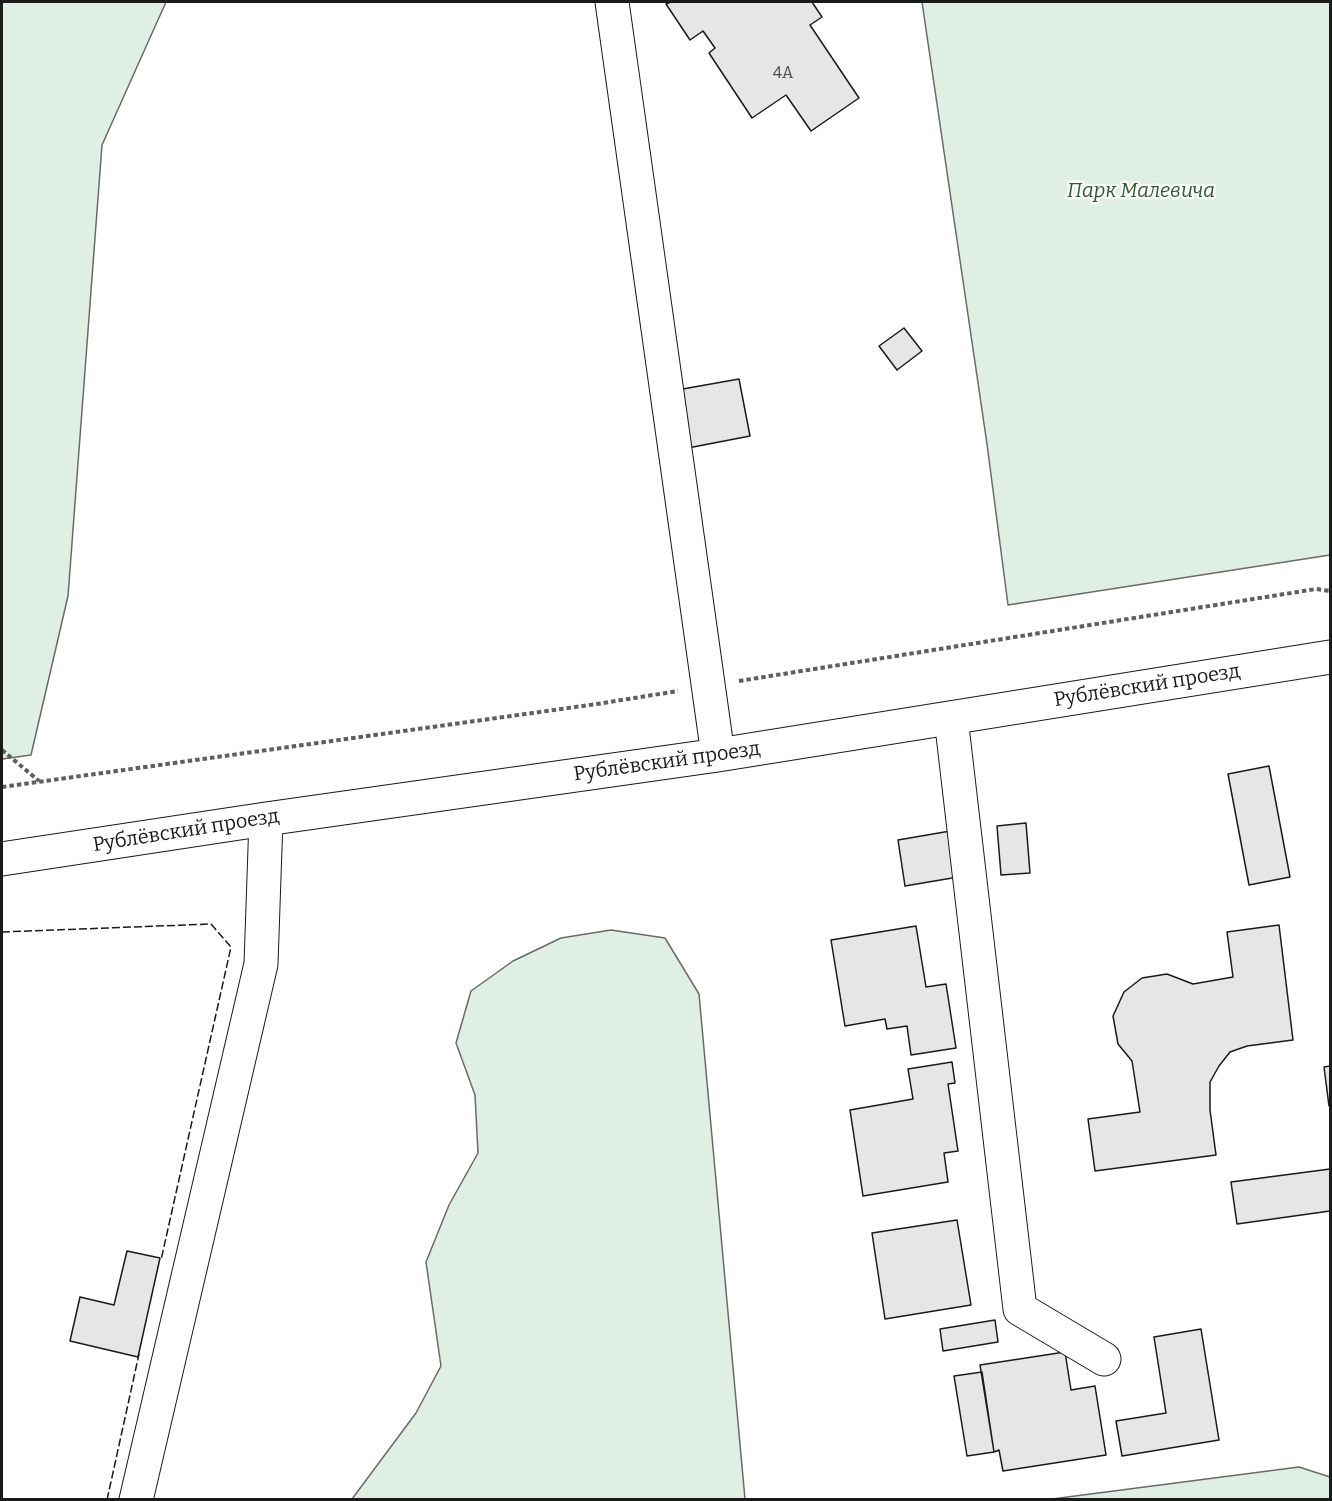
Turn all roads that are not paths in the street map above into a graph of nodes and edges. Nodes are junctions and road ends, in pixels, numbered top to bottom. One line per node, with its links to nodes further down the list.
1 (612, 2): 4 (street)
2 (1330, 657): 3 (street, Рублёвский проезд)
3 (951, 718): 4 (street, Рублёвский проезд); 7 (street)
4 (718, 755): 5 (street, Рублёвский проезд)
5 (266, 819): 6 (street, Рублёвский проезд); 8 (street)
6 (2, 859)
7 (1104, 1359)
8 (136, 1500)

